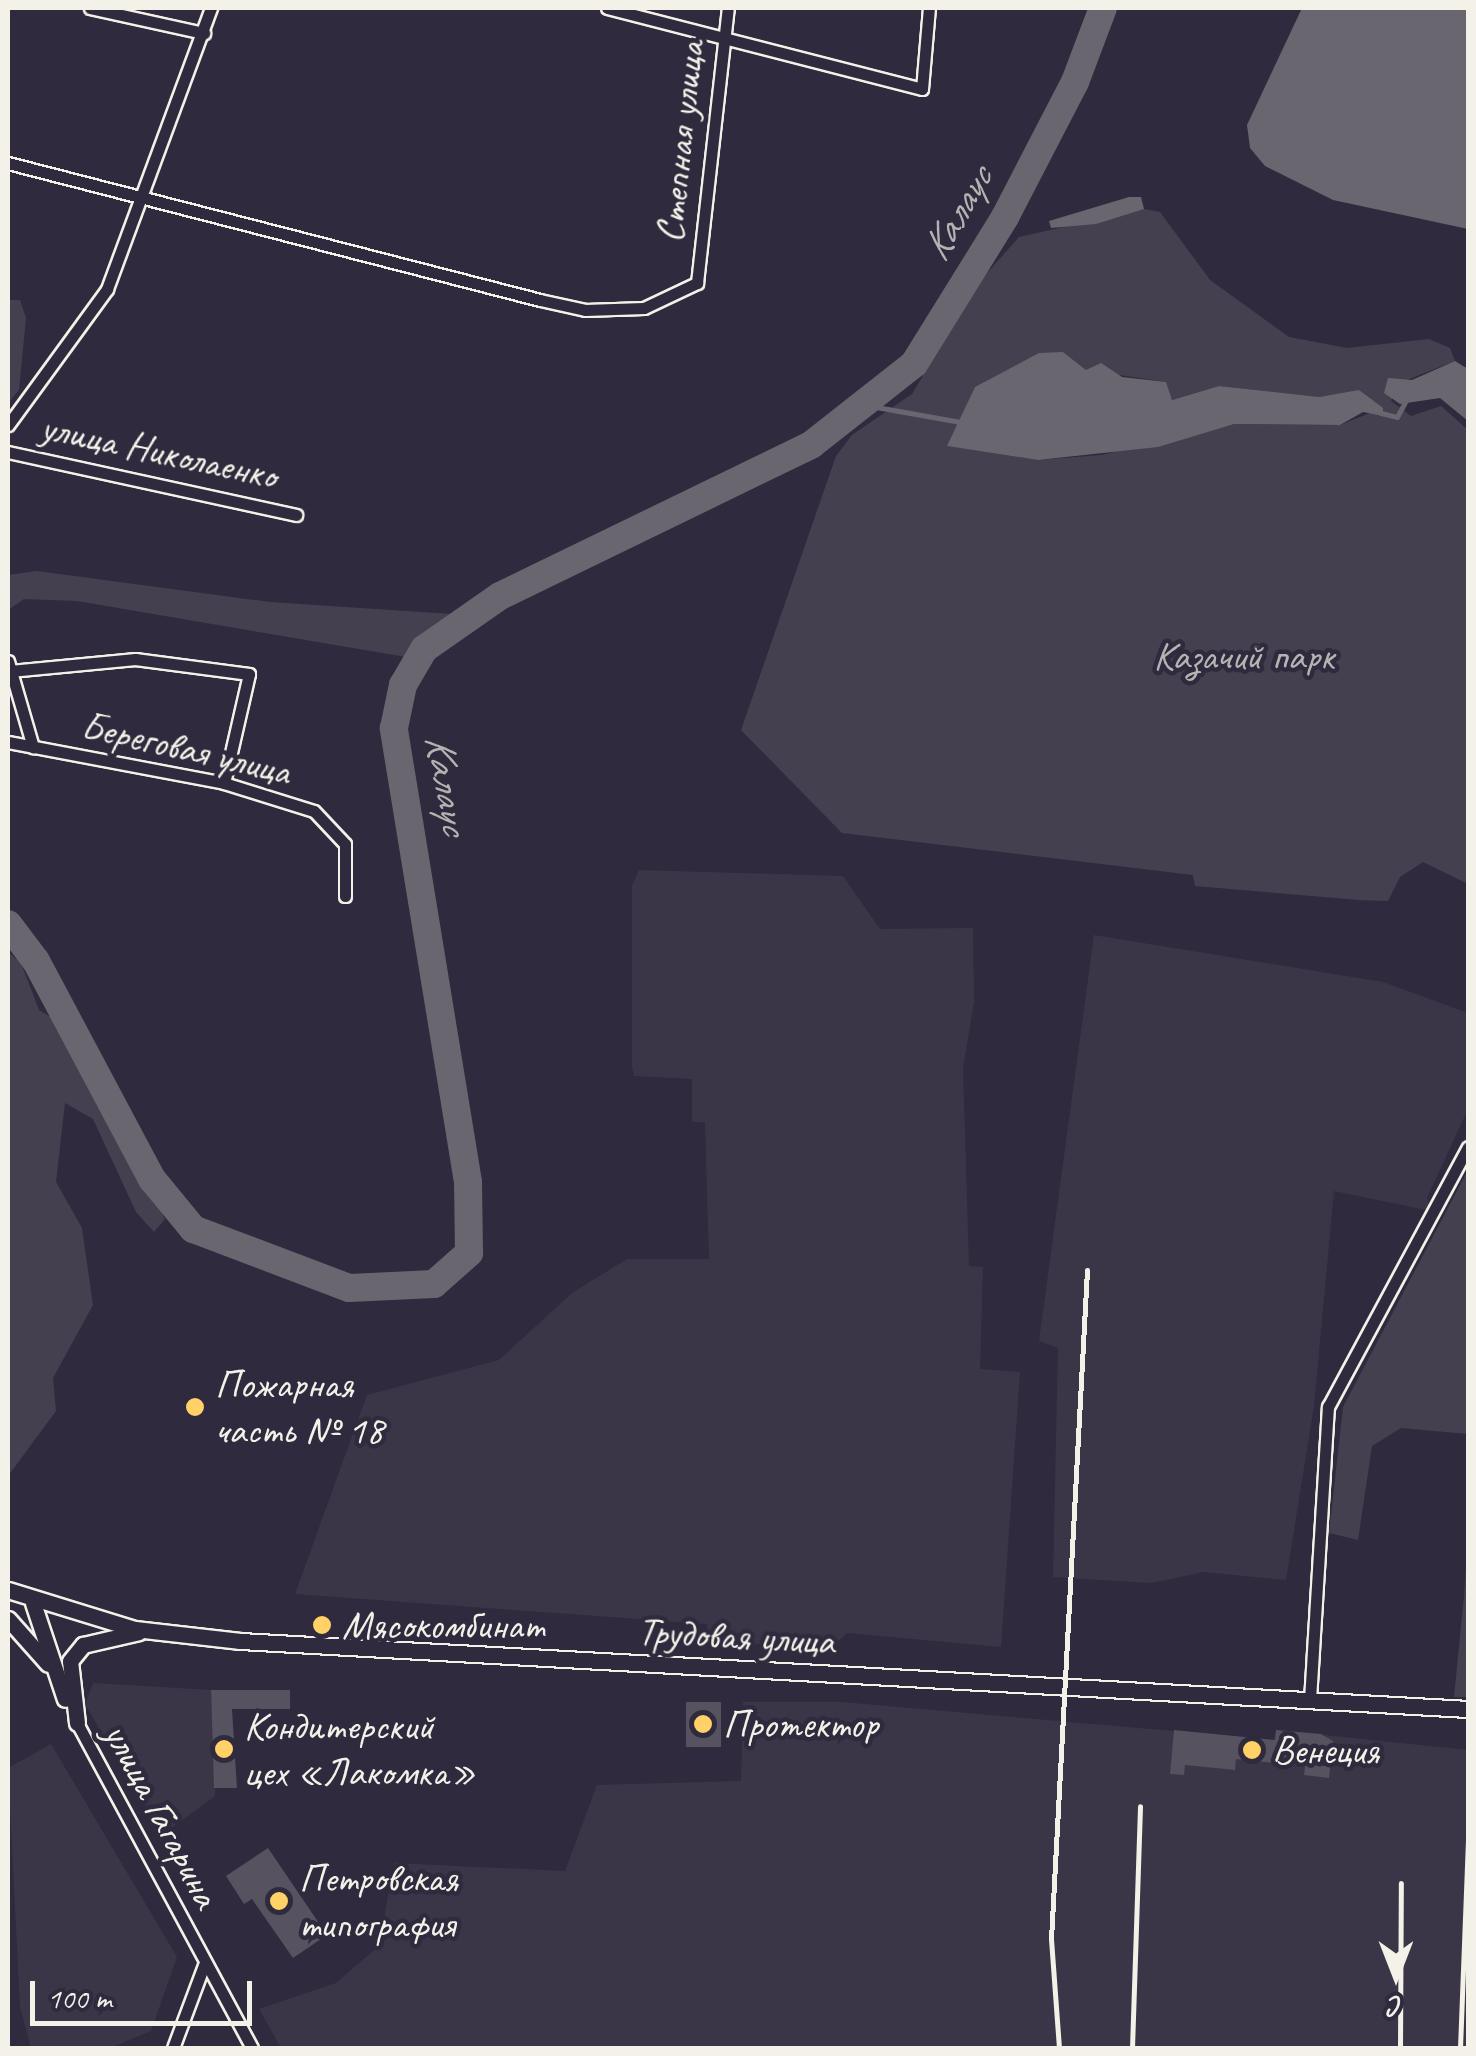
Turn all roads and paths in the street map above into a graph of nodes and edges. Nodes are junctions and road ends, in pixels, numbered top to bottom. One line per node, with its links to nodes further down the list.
1 (90, 8): 6 (street)
2 (211, 8): 6 (street)
3 (607, 8): 7 (street)
4 (728, 8): 7 (street, Степная улица)
5 (928, 8): 7 (street)
6 (204, 33): 9 (street)
7 (724, 36): 9 (street, Степная улица)
8 (8, 163): 9 (street)
9 (144, 202): 10 (street)
10 (8, 425)
11 (8, 452): 12 (street, улица Николаенко)
12 (296, 515)
13 (9, 666): 15 (street); 16 (street)
14 (8, 742): 15 (street, Береговая улица)
15 (34, 747): 16 (street, Береговая улица)
16 (224, 783): 17 (street, Береговая улица)
17 (345, 896)
18 (1468, 1146): 24 (street)
19 (8, 1590): 20 (main road, Трудовая улица)
20 (34, 1604): 22 (main road, Трудовая улица); 23 (main road, улица Гагарина)
21 (8, 1619): 23 (main road)
22 (146, 1630): 24 (main road, Трудовая улица); 26 (main road)
23 (50, 1667): 26 (main road, улица Гагарина)
24 (1310, 1700): 25 (main road, Трудовая улица)
25 (1468, 1709)
26 (77, 1723): 27 (street, улица Гагарина)
27 (204, 1965): 28 (street); 29 (street, улица Гагарина)
28 (173, 2048)
29 (252, 2048)

